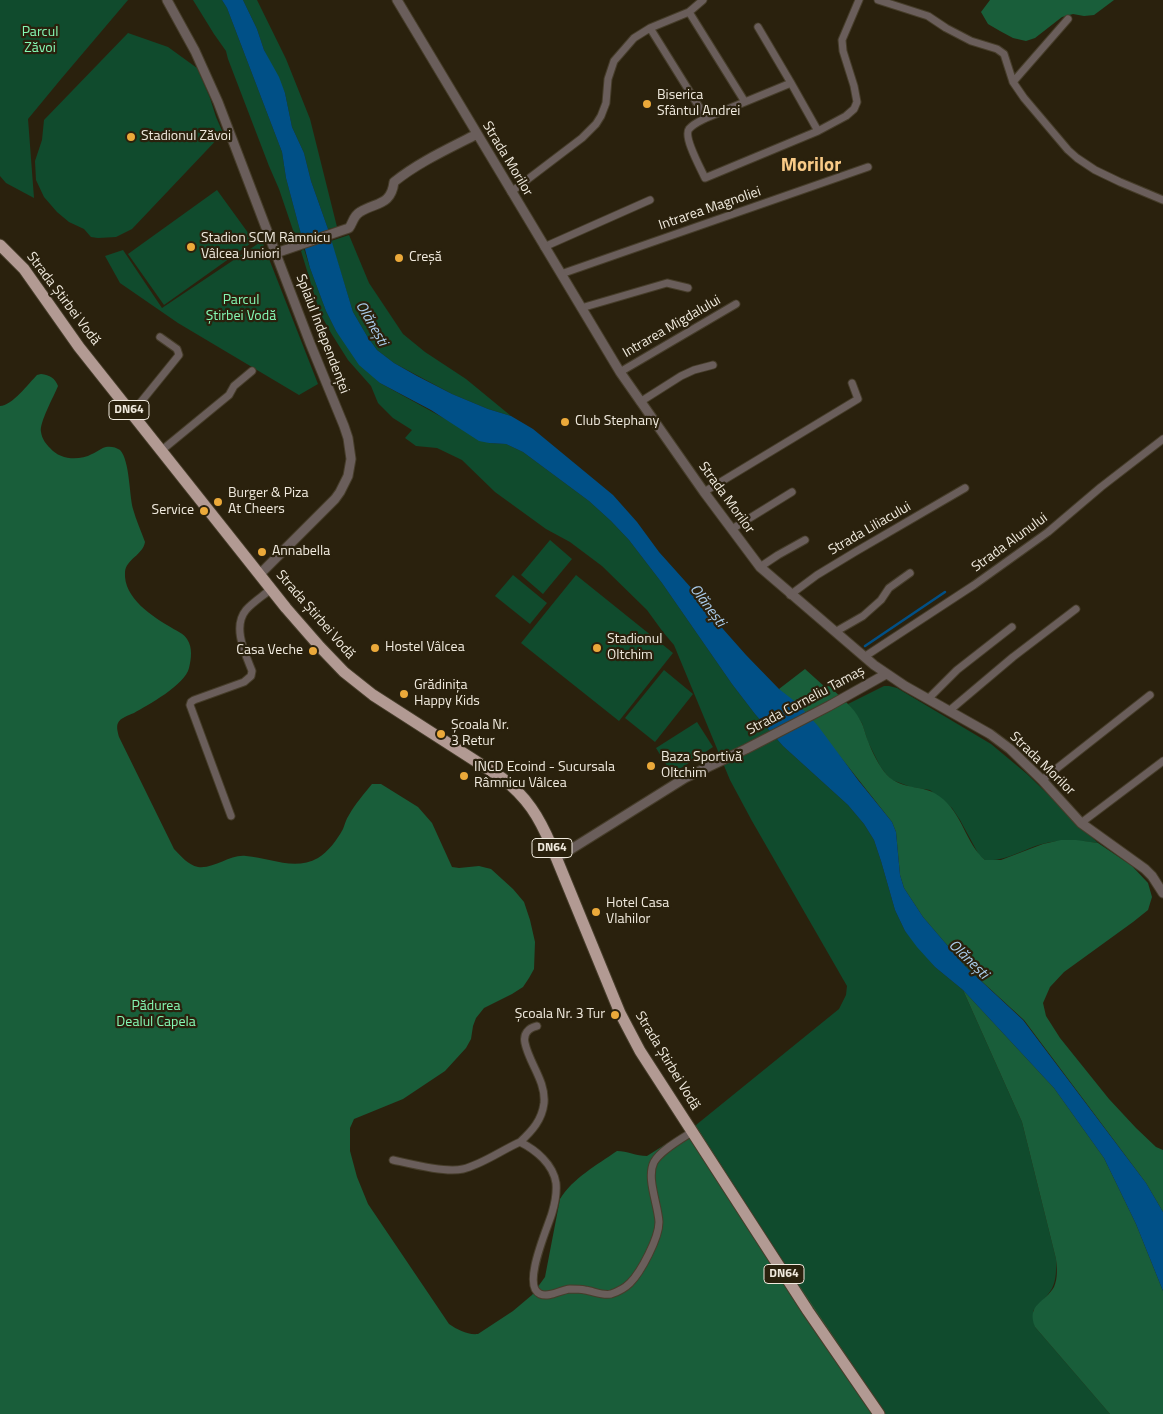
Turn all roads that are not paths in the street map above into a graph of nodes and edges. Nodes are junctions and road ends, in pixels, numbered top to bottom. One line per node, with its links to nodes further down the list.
1 (167, 0): 22 (street, Splaiul Independenței)
2 (397, 0): 15 (street, Strada Morilor)
3 (703, 0): 6 (street)
4 (859, 0): 14 (street)
5 (878, 0): 10 (street)
6 (689, 12): 8 (street); 12 (street)
7 (1068, 19): 10 (street)
8 (650, 28): 13 (street); 17 (street)
9 (758, 28): 11 (street)
10 (1013, 82): 19 (street)
11 (791, 83): 12 (street); 14 (street)
12 (745, 102): 13 (street)
13 (706, 118): 14 (street)
14 (818, 131)
15 (477, 134): 17 (street, Strada Morilor); 22 (street)
16 (868, 167): 23 (street, Intrarea Magnoliei)
17 (511, 192): 21 (street, Strada Morilor)
18 (650, 200): 21 (street)
19 (1163, 200)
20 (0, 245): 33 (main road, Strada Știrbei Vodă / DN64)
21 (544, 247): 23 (street, Strada Morilor)
22 (276, 253): 43 (street, Splaiul Independenței)
23 (561, 274): 26 (street, Strada Morilor)
24 (688, 288): 26 (street)
25 (736, 304): 30 (street, Intrarea Migdalului)
26 (581, 308): 30 (street, Strada Morilor)
27 (160, 337): 33 (street)
28 (713, 365): 32 (street)
29 (252, 371): 35 (street)
30 (620, 372): 32 (street, Strada Morilor)
31 (852, 383): 37 (street)
32 (640, 402): 37 (street, Strada Morilor)
33 (132, 413): 35 (main road, Strada Știrbei Vodă / DN64)
34 (1163, 439): 49 (street, Strada Alunului)
35 (162, 450): 43 (main road, Strada Știrbei Vodă / DN64)
36 (965, 488): 45 (street, Strada Liliacului)
37 (704, 492): 39 (street, Strada Morilor)
38 (792, 492): 39 (street)
39 (732, 529): 41 (street, Strada Morilor)
40 (805, 540): 41 (street)
41 (760, 567): 45 (street, Strada Morilor)
42 (910, 573): 48 (street)
43 (260, 574): 44 (main road, Strada Știrbei Vodă / DN64)
44 (271, 589): 56 (street); 58 (main road, Strada Știrbei Vodă / DN64)
45 (790, 594): 48 (street, Strada Morilor)
46 (1076, 609): 53 (street)
47 (1012, 627): 52 (street)
48 (835, 632): 49 (street, Strada Morilor)
49 (864, 658): 50 (street, Strada Morilor)
50 (886, 674): 52 (street, Strada Morilor); 58 (street, Strada Corneliu Tamaș)
51 (1150, 694): 55 (street)
52 (928, 699): 53 (street, Strada Morilor)
53 (949, 712): 55 (street, Strada Morilor)
54 (1163, 761): 57 (street)
55 (1042, 780): 57 (street, Strada Morilor)
56 (231, 816)
57 (1081, 823): 59 (street, Strada Morilor)
58 (557, 858): 61 (main road, Strada Știrbei Vodă / DN64)
59 (1163, 892)
60 (537, 1026): 62 (street)
61 (692, 1132): 62 (street); 64 (main road, Strada Știrbei Vodă / DN64)
62 (520, 1142): 63 (street)
63 (393, 1160)
64 (879, 1414)

